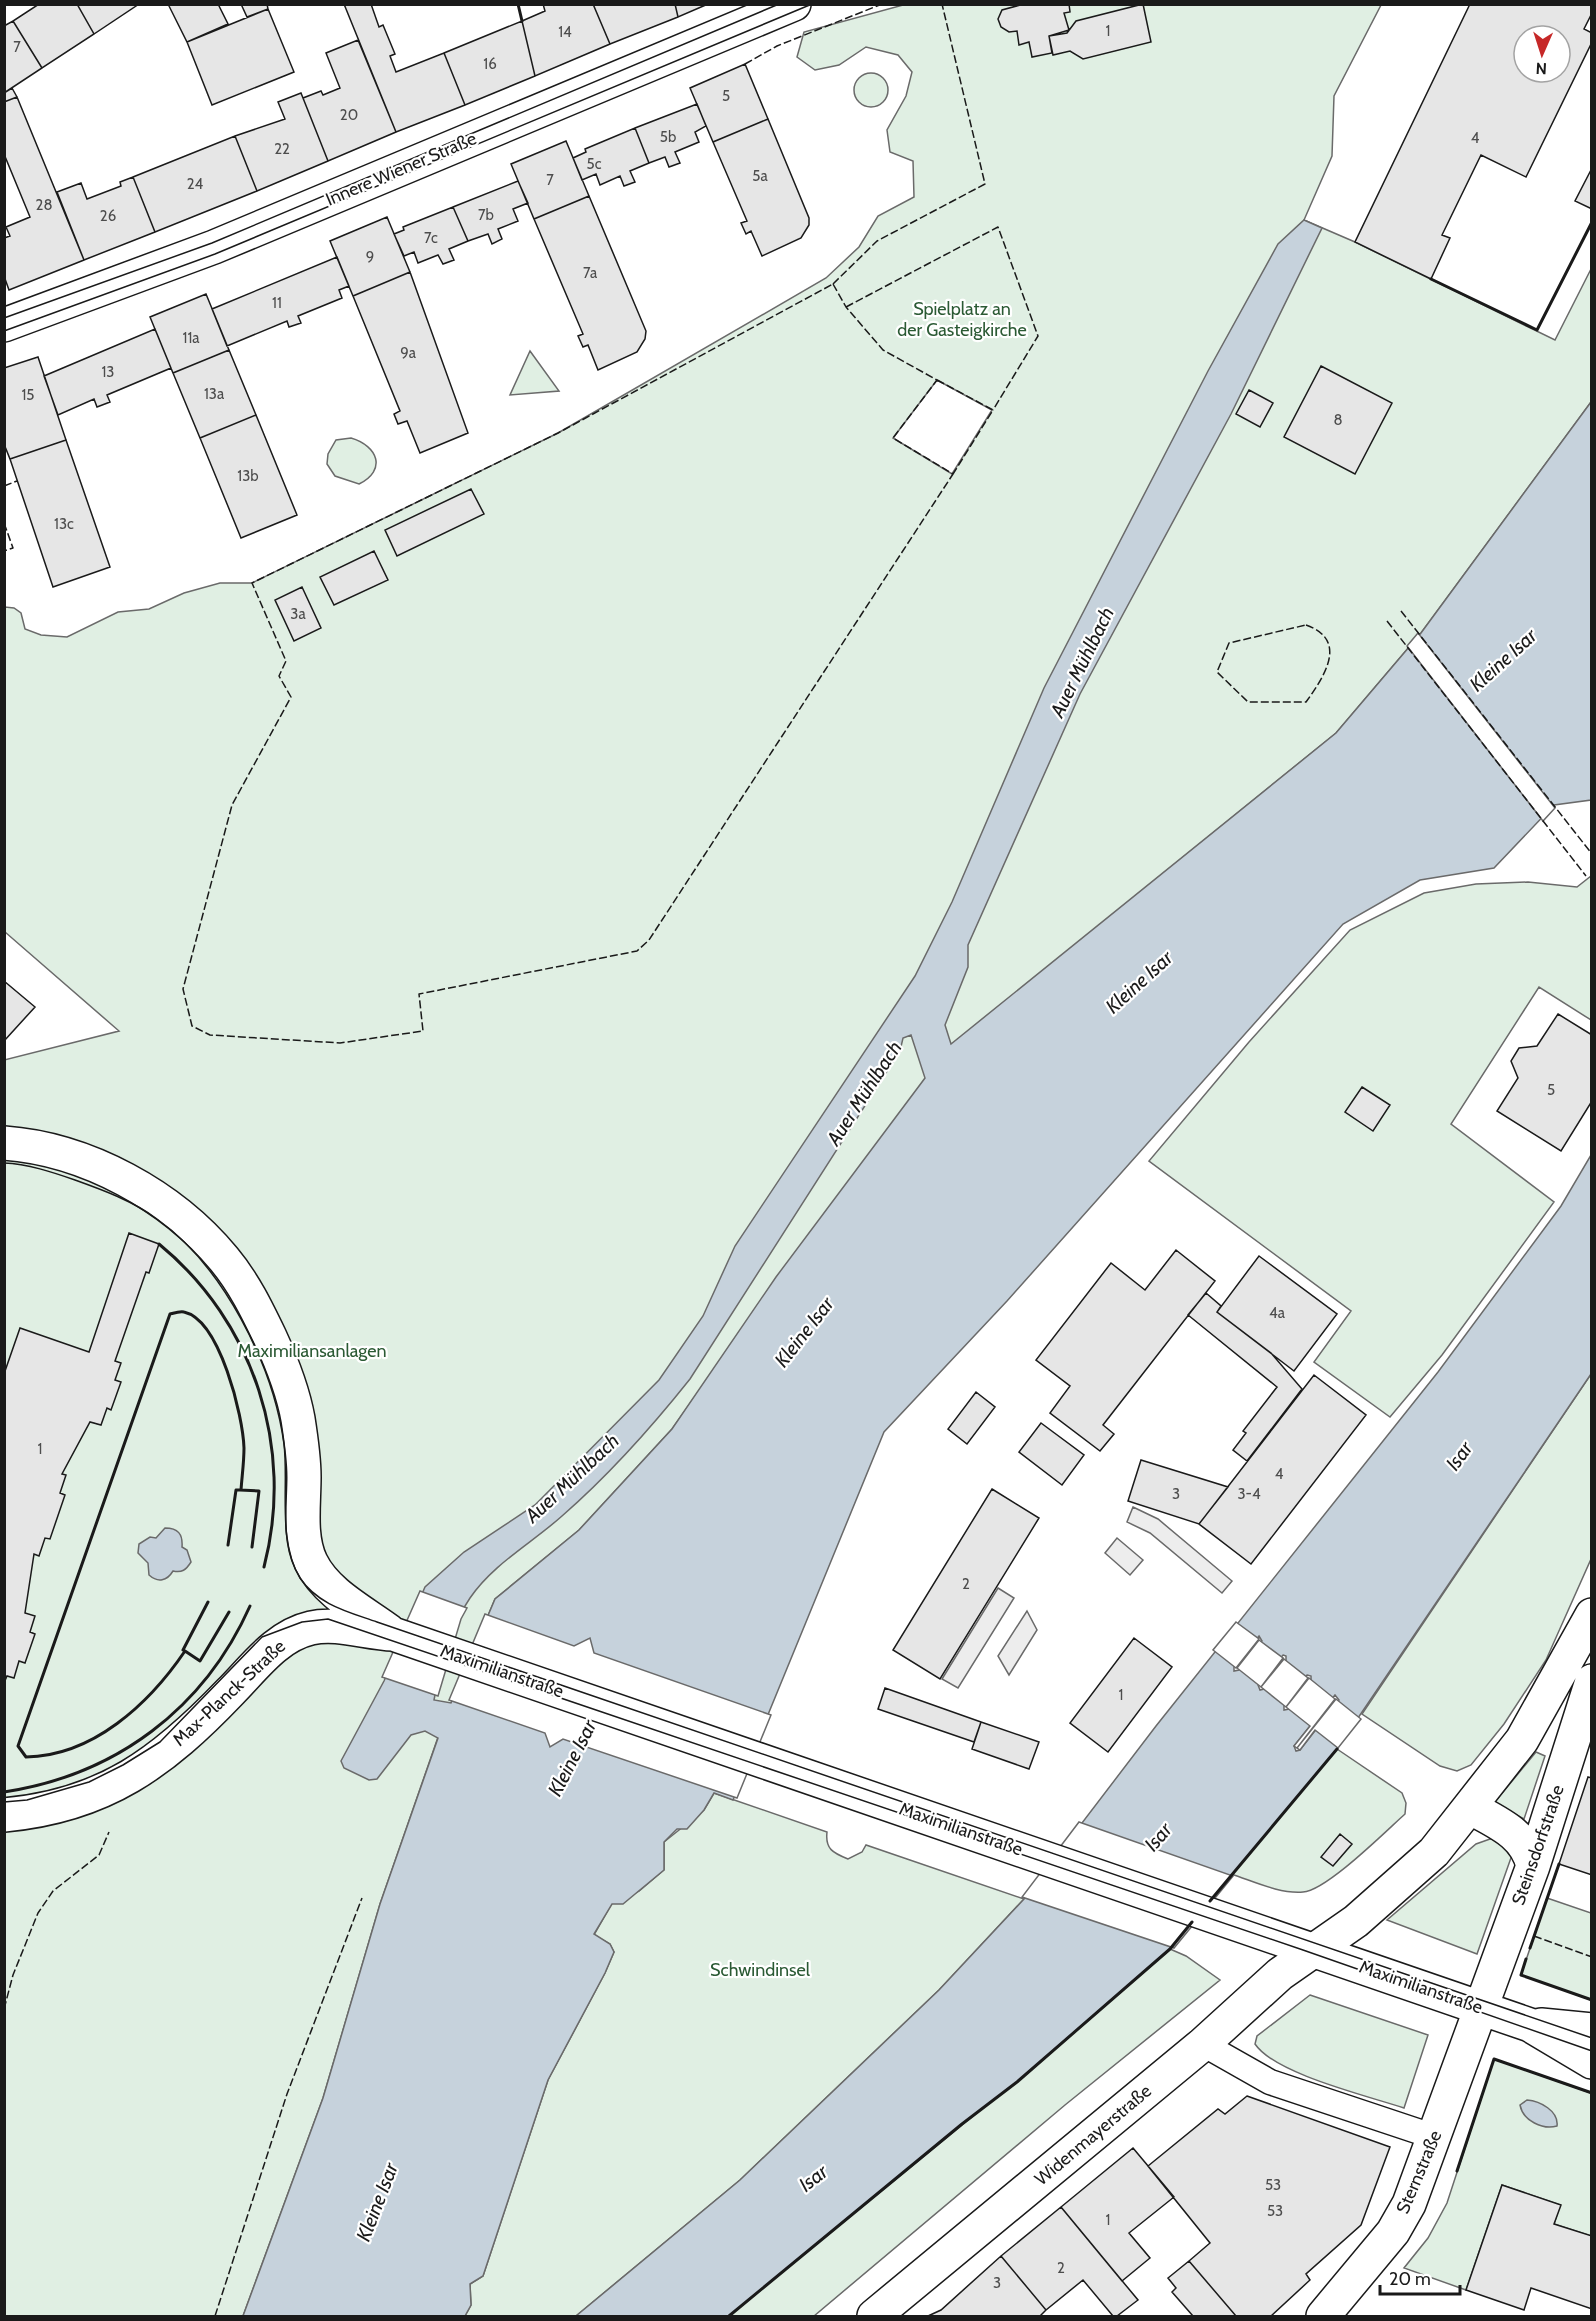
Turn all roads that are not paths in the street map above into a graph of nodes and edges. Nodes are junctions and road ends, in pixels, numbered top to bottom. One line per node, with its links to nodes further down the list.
1 (794, 4): 2 (main road, Innere Wiener Straße)
2 (4, 325)
3 (4, 1143): 5 (main road)
4 (1592, 1615): 7 (main road)
5 (381, 1630): 8 (main road, Max-Planck-Straße); 10 (main road, Maximilianstraße)
6 (1592, 1682): 9 (main road, Steinsdorfstraße)
7 (1471, 1808): 9 (main road); 10 (main road, Widenmayerstraße)
8 (4, 1815)
9 (1533, 1866): 11 (main road, Steinsdorfstraße)
10 (1312, 1951): 11 (main road, Maximilianstraße); 14 (main road, Widenmayerstraße)
11 (1481, 2008): 12 (main road, Maximilianstraße); 16 (main road, Sternstraße)
12 (1530, 2025): 13 (main road, Maximilianstraße); 15 (main road, Maximilianstraße)
13 (1592, 2030)
14 (1203, 2044): 16 (street); 17 (main road, Widenmayerstraße)
15 (1592, 2062)
16 (1435, 2137): 18 (main road, Sternstraße)
17 (874, 2316)
18 (1323, 2316)

